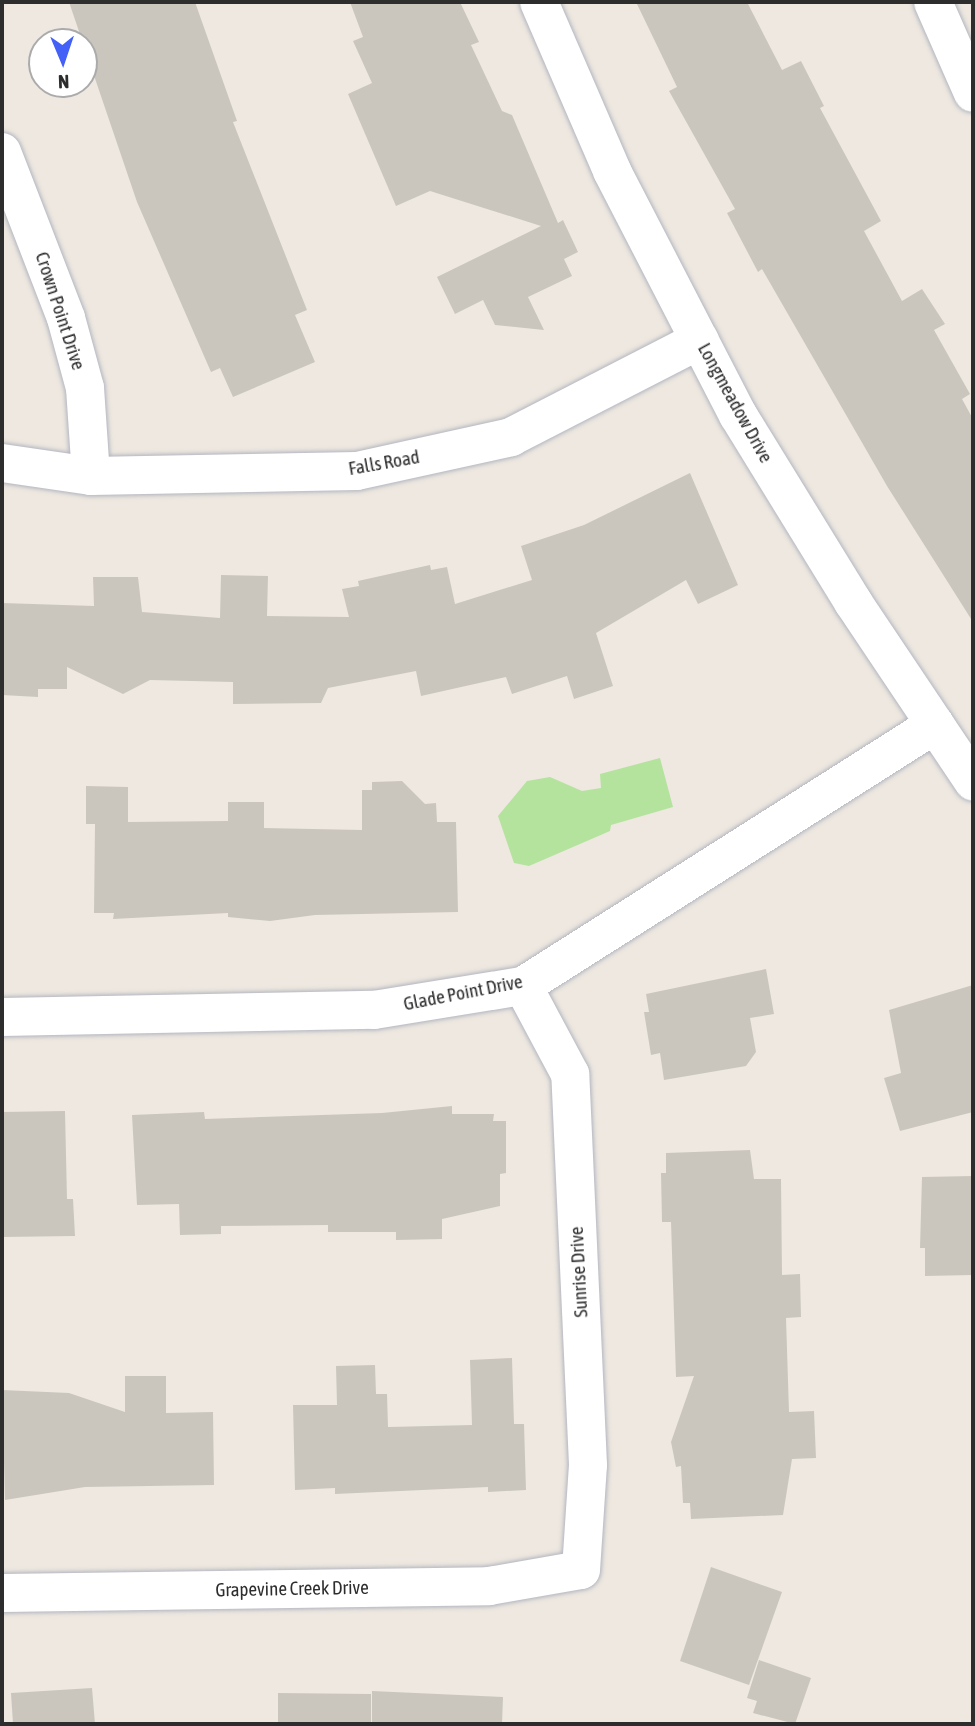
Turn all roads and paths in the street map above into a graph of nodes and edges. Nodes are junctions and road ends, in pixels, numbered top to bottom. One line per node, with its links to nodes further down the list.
1 (539, 2): 5 (street, Longmeadow Drive)
2 (933, 2): 3 (street)
3 (973, 93)
4 (2, 152): 7 (street, Crown Point Drive)
5 (700, 340): 7 (street, Falls Road); 8 (street, Longmeadow Drive)
6 (2, 463): 7 (street, Falls Road)
7 (91, 476)
8 (935, 725): 9 (street, Longmeadow Drive); 10 (street, Glade Point Drive)
9 (973, 781)
10 (523, 986): 11 (street, Glade Point Drive); 12 (street, Sunrise Drive)
11 (2, 1017)
12 (581, 1570): 13 (street, Grapevine Creek Drive)
13 (2, 1593)

